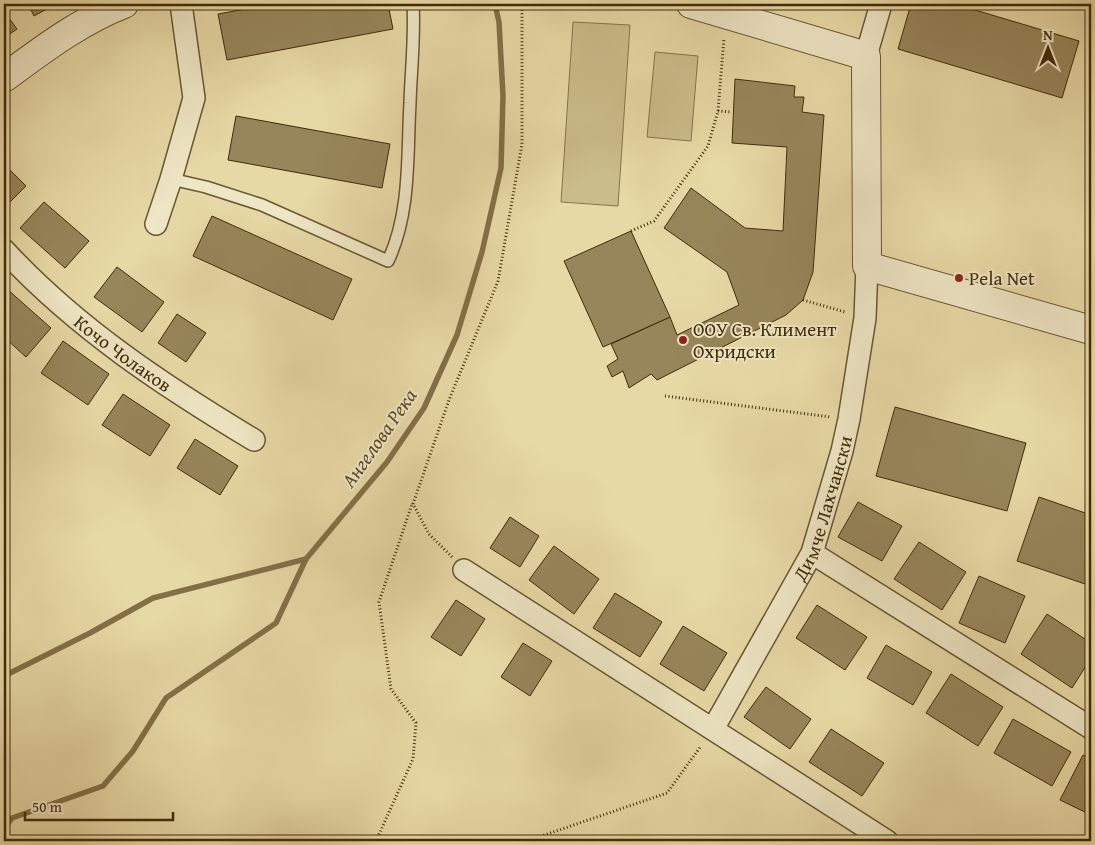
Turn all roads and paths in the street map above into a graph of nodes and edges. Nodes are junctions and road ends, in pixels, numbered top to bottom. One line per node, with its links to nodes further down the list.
1 (124, 4): 9 (street)
2 (181, 4): 12 (street)
3 (413, 4): 12 (lane)
4 (522, 4): 23 (path)
5 (691, 4): 7 (street)
6 (881, 4): 8 (street, Димче Лахчански)
7 (726, 14): 8 (street); 10 (path)
8 (866, 56): 16 (street, Димче Лахчански)
9 (4, 78)
10 (718, 111): 11 (path); 14 (path)
11 (732, 112)
12 (171, 179): 13 (street)
13 (156, 224)
14 (631, 231)
15 (4, 250): 22 (street, Кочо Чолаков)
16 (867, 266): 18 (street, Димче Лахчански); 19 (street)
17 (803, 300): 18 (path)
18 (865, 318): 21 (street, Димче Лахчански)
19 (1091, 330)
20 (665, 396): 21 (path)
21 (849, 419): 24 (street, Димче Лахчански)
22 (254, 440)
23 (413, 504): 25 (path); 28 (path)
24 (812, 553): 26 (street); 27 (street, Димче Лахчански)
25 (464, 570): 27 (street)
26 (1091, 728)
27 (713, 729): 29 (path); 30 (street)
28 (376, 841)
29 (527, 841)
30 (887, 841)

